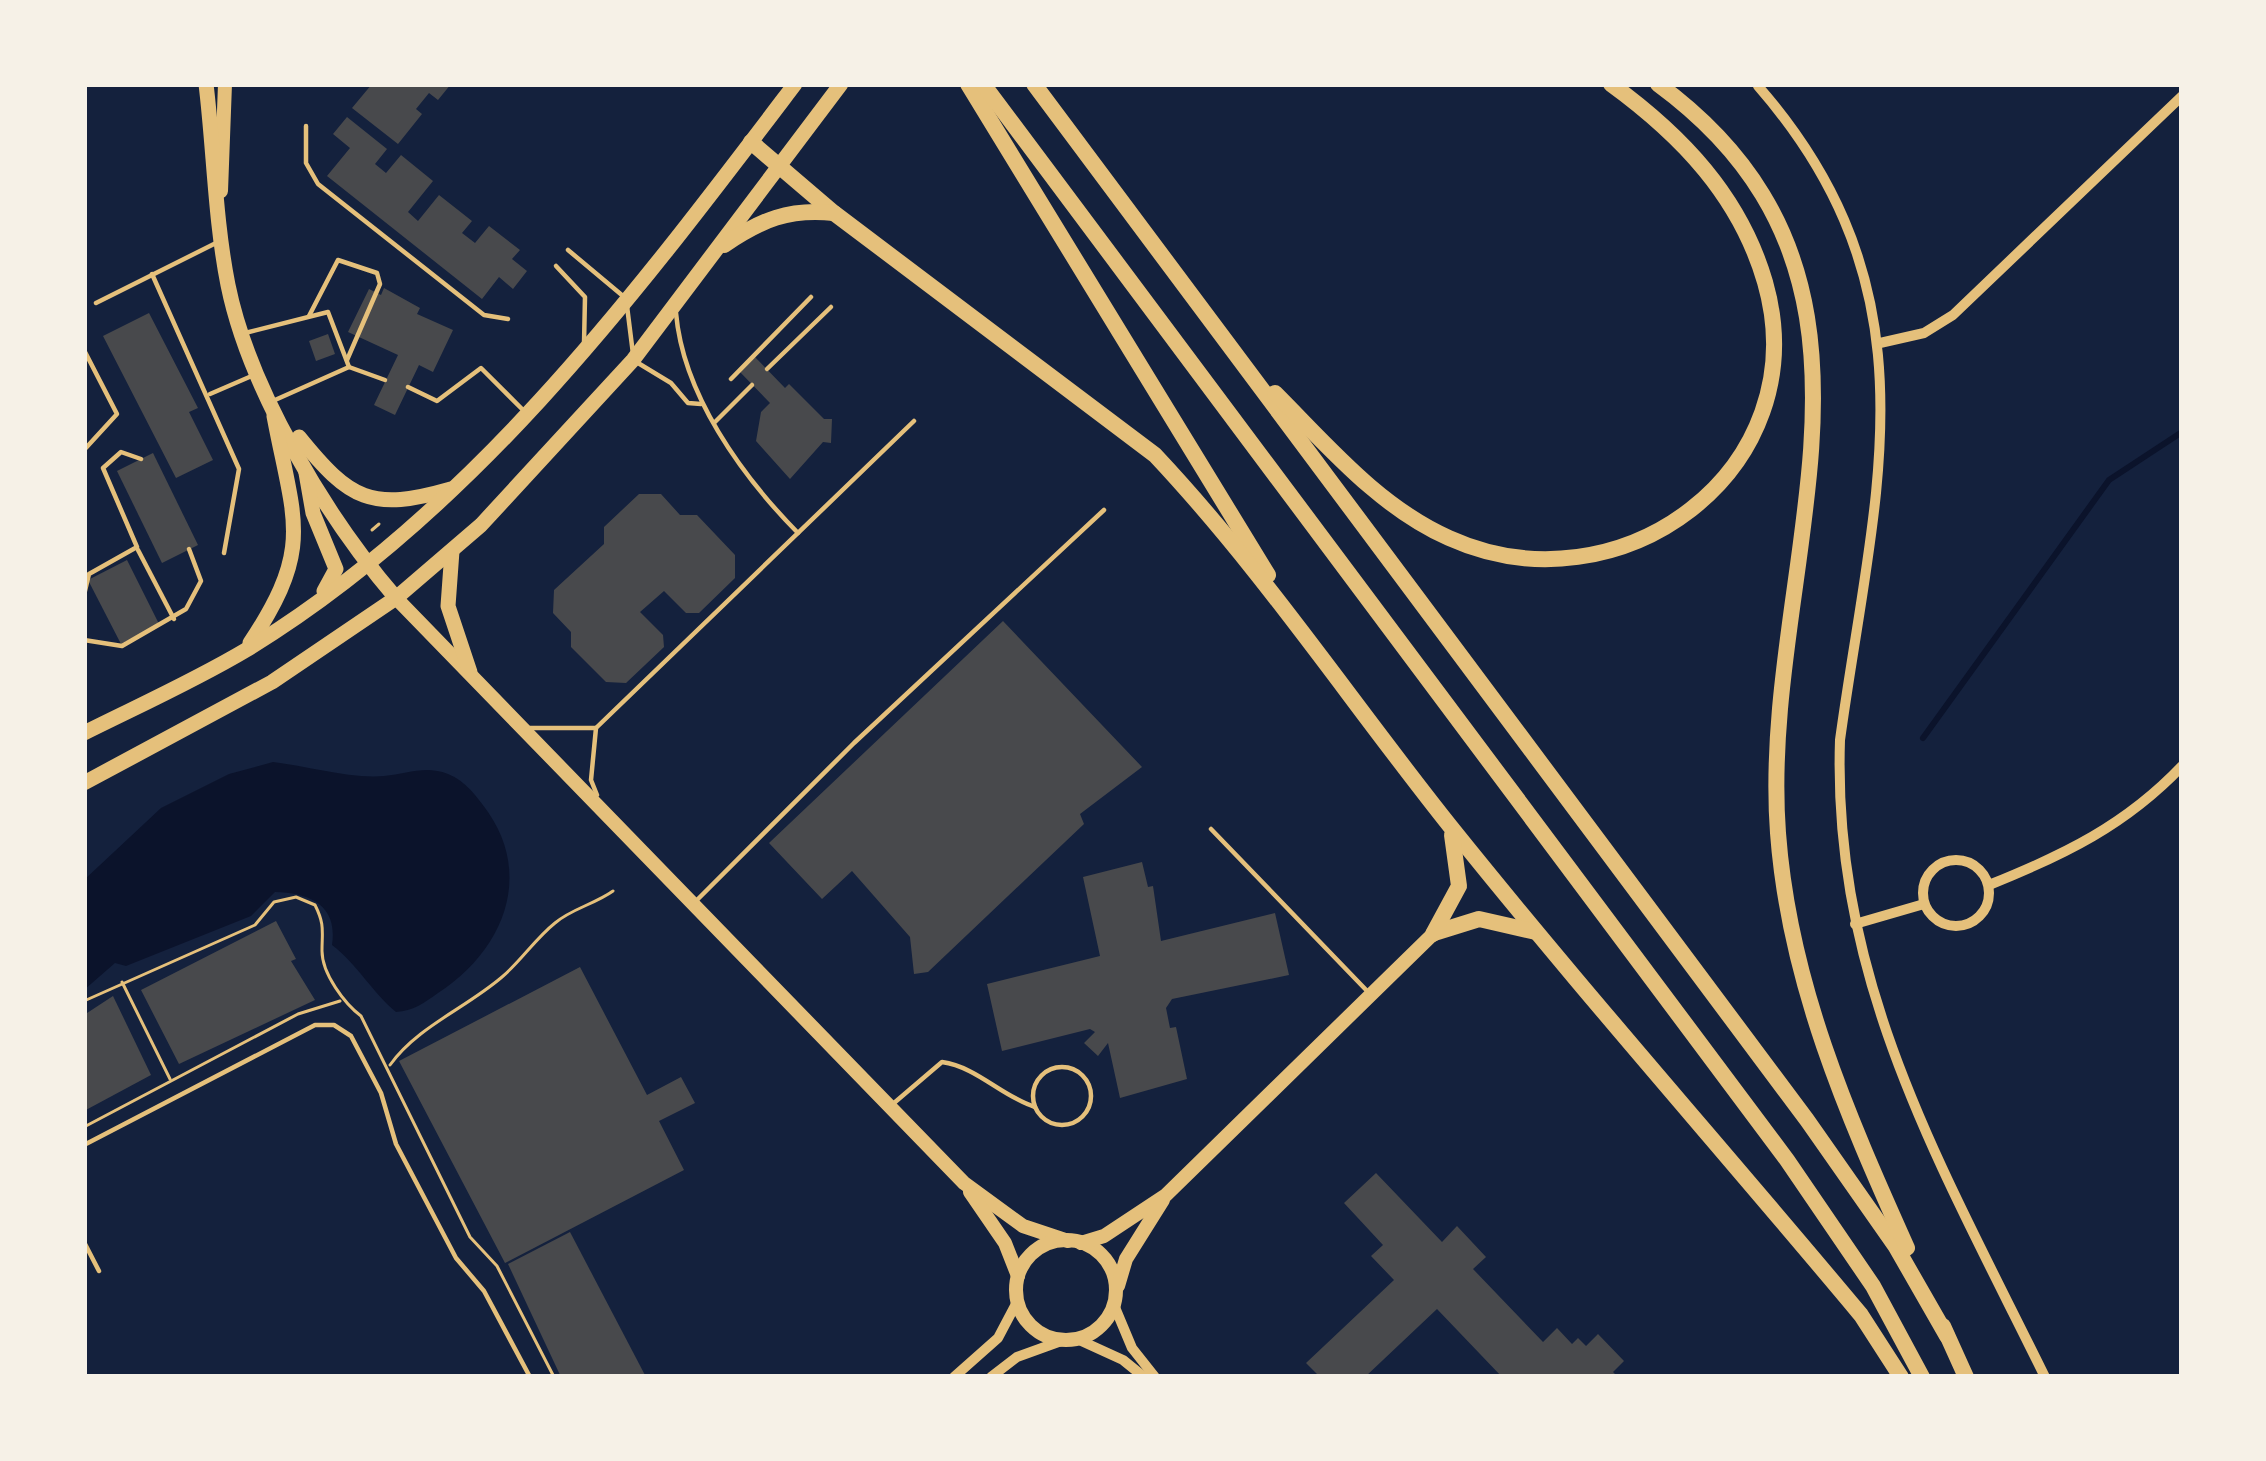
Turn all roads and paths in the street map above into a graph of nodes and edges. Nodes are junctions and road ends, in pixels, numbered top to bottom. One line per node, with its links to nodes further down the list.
1 (206, 84): 15 (main road)
2 (225, 84): 15 (street)
3 (795, 84): 13 (main road)
4 (841, 84): 14 (main road)
5 (968, 84): 63 (highway)
6 (983, 84): 111 (highway)
7 (1034, 84): 32 (highway)
8 (1611, 84): 32 (highway)
9 (1658, 84): 102 (highway)
10 (1757, 85): 30 (street)
11 (2182, 96): 30 (street)
12 (306, 126): 28 (lane)
13 (751, 142): 14 (highway); 22 (main road)
14 (781, 165): 16 (highway); 18 (main road)
15 (221, 208): 17 (main road)
16 (834, 213): 18 (highway); 63 (highway)
17 (224, 239): 21 (lane); 29 (main road)
18 (724, 245): 25 (main road)
19 (568, 250): 22 (lane)
20 (556, 266): 31 (lane)
21 (152, 274): 24 (lane); 42 (lane)
22 (626, 298): 31 (main road); 34 (lane)
23 (811, 298): 38 (lane)
24 (96, 302)
25 (676, 307): 34 (main road); 44 (lane)
26 (831, 307): 36 (lane)
27 (308, 316): 29 (lane); 35 (lane); 35 (lane)
28 (508, 319)
29 (242, 334): 37 (main road)
30 (1880, 344): 81 (street)
31 (584, 346): 45 (main road)
32 (1232, 349): 102 (highway)
33 (84, 350): 48 (lane)
34 (633, 360): 44 (lane); 58 (main road)
35 (348, 363): 39 (lane); 43 (lane)
36 (767, 369)
37 (259, 373): 42 (lane); 43 (main road)
38 (731, 379)
39 (386, 380)
40 (752, 385): 47 (lane)
41 (408, 388): 45 (lane)
42 (210, 394): 59 (lane)
43 (272, 401): 50 (main road); 51 (main road); 67 (main road)
44 (701, 404): 47 (lane)
45 (527, 414): 51 (main road)
46 (914, 421): 55 (lane)
47 (715, 422): 55 (lane)
48 (84, 450)
49 (141, 459): 56 (lane)
50 (303, 459): 60 (main road); 64 (main road)
51 (458, 487): 60 (main road)
52 (1104, 511): 79 (lane)
53 (380, 524): 54 (path)
54 (372, 530)
55 (797, 533): 70 (lane)
56 (137, 547): 61 (lane); 65 (lane)
57 (189, 549): 65 (lane)
58 (452, 551): 62 (main road); 68 (main road)
59 (224, 553)
60 (366, 563): 62 (main road); 64 (main road)
61 (84, 595)
62 (396, 598): 68 (street); 73 (main road)
63 (1288, 609): 75 (highway)
64 (301, 612): 67 (main road)
65 (174, 619): 66 (lane)
66 (84, 640)
67 (245, 650): 71 (main road)
68 (470, 672): 69 (street)
69 (524, 728): 70 (lane); 74 (street)
70 (596, 728): 74 (lane)
71 (84, 733)
72 (2182, 766): 77 (street)
73 (84, 783)
74 (602, 809): 79 (street)
75 (1448, 824): 82 (highway); 83 (highway)
76 (1211, 829): 85 (lane)
77 (1989, 885): 80 (street); 80 (street)
78 (613, 891): 88 (path)
79 (694, 904): 91 (street)
80 (1924, 904): 81 (street)
81 (1855, 925): 113 (street)
82 (1538, 932): 83 (highway); 110 (highway)
83 (1433, 934): 85 (street)
84 (122, 982): 86 (path); 87 (path); 89 (path)
85 (1370, 994): 95 (street)
86 (341, 1000): 88 (path); 89 (path)
87 (84, 1001)
88 (389, 1066): 105 (path)
89 (171, 1081): 92 (path)
90 (1035, 1107): 90 (lane); 91 (lane)
91 (890, 1108): 94 (street)
92 (84, 1127)
93 (84, 1145): 104 (lane)
94 (964, 1183): 97 (street); 99 (street)
95 (1166, 1195): 97 (street); 100 (street)
96 (84, 1242): 98 (lane)
97 (1074, 1242): 99 (street); 100 (street)
98 (99, 1271)
99 (1018, 1276): 101 (street)
100 (1115, 1299): 103 (street); 109 (street)
101 (1017, 1302): 103 (street); 106 (street)
102 (1947, 1336): 112 (highway)
103 (1071, 1339): 107 (street); 108 (street)
104 (530, 1377)
105 (554, 1377)
106 (954, 1377)
107 (991, 1377)
108 (1144, 1377)
109 (1155, 1377)
110 (1901, 1377)
111 (1922, 1377)
112 (1966, 1377)
113 (2045, 1377)

